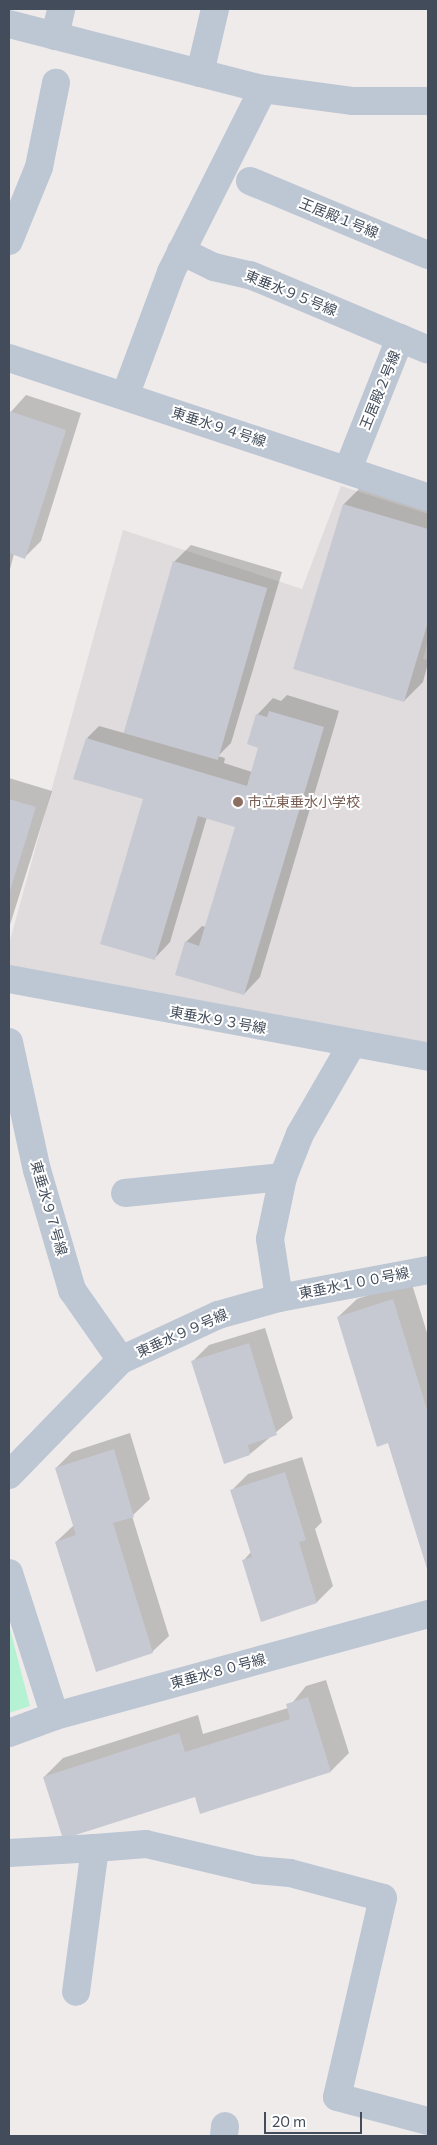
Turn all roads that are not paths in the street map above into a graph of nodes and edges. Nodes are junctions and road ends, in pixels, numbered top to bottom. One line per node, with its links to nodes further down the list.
1 (61, 9): 4 (street)
2 (215, 9): 5 (street)
3 (9, 24): 4 (street)
4 (55, 36): 5 (street)
5 (200, 74): 7 (street)
6 (56, 83): 10 (street)
7 (263, 89): 8 (street); 11 (street)
8 (428, 101)
9 (250, 181): 12 (street, 王居殿１号線)
10 (9, 241)
11 (181, 251): 13 (street, 東垂水９５号線); 16 (street)
12 (428, 255)
13 (400, 338): 14 (street, 王居殿２号線); 17 (street, 王居殿２号線)
14 (428, 350)
15 (9, 358): 16 (street, 東垂水９４号線)
16 (125, 396): 17 (street, 東垂水９４号線)
17 (348, 469): 18 (street, 東垂水９４号線)
18 (428, 497)
19 (9, 979): 21 (street, 東垂水９３号線)
20 (9, 1042): 27 (street, 東垂水９７号線)
21 (352, 1044): 22 (street, 東垂水９３号線); 23 (street)
22 (428, 1057)
23 (283, 1177): 24 (street); 26 (street)
24 (126, 1193)
25 (428, 1270): 26 (street, 東垂水１００号線)
26 (279, 1298): 27 (street, 東垂水９９号線)
27 (121, 1360): 28 (street, 東垂水９９号線)
28 (9, 1475)
29 (9, 1572): 31 (street)
30 (428, 1614): 31 (street, 東垂水８０号線)
31 (55, 1716): 32 (street, 東垂水８０号線)
32 (9, 1733)
33 (95, 1848): 34 (street); 35 (street); 36 (street)
34 (9, 1853)
35 (76, 1992)
36 (428, 2121)

